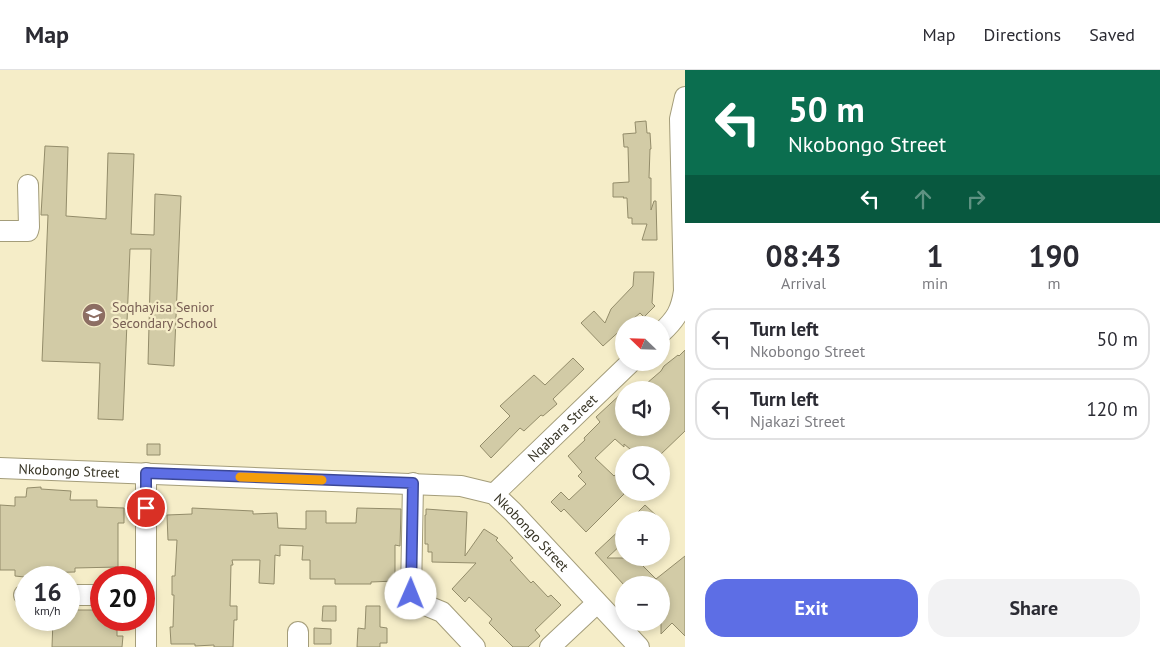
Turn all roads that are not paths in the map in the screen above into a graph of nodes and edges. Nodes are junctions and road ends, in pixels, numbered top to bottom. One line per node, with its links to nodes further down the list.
1 (685, 97): 3 (street)
2 (28, 185): 4 (street)
3 (684, 214): 5 (street)
4 (0, 231)
5 (670, 325)
6 (622, 371): 10 (street, Nqabara Street)
7 (0, 468): 8 (street, Nkobongo Street)
8 (146, 473): 9 (street, Nkobongo Street); 11 (street)
9 (413, 483): 10 (street, Nkobongo Street); 15 (street)
10 (494, 494): 12 (street, Nkobongo Street)
11 (145, 566)
12 (597, 603): 16 (street); 17 (street, Nkobongo Street)
13 (146, 631): 14 (street)
14 (146, 647)
15 (475, 647)
16 (550, 647)
17 (640, 647)

